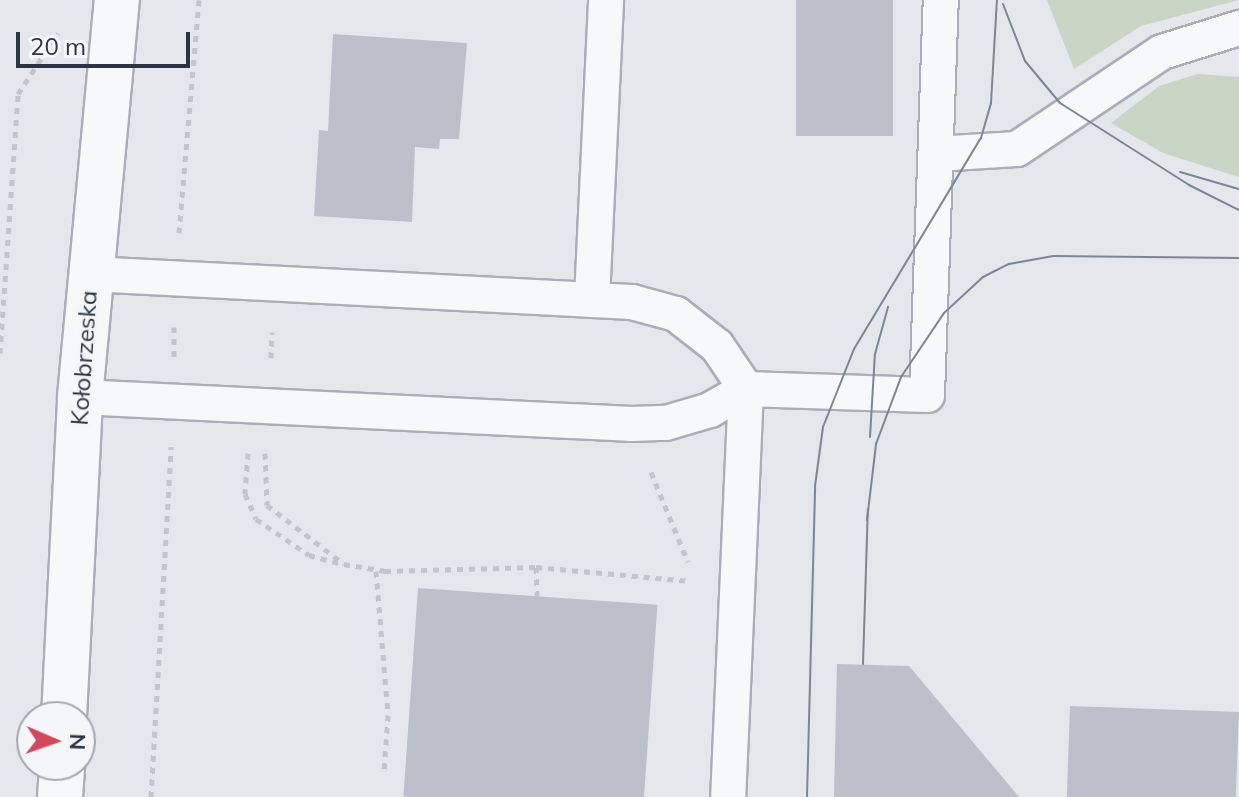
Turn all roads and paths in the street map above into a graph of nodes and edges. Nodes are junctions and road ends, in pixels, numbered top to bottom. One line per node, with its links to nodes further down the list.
1 (117, 0): 7 (street, Kołobrzeska)
2 (606, 0): 8 (lane)
3 (941, 0): 6 (lane)
4 (59, 23): 9 (path)
5 (1239, 28): 6 (lane)
6 (936, 154): 10 (lane)
7 (90, 274): 8 (lane); 11 (street, Kołobrzeska)
8 (592, 299): 10 (lane)
9 (0, 353)
10 (746, 389): 12 (lane); 21 (lane)
11 (80, 397): 12 (lane); 19 (street, Kołobrzeska)
12 (632, 424): 16 (path)
13 (248, 448): 15 (path)
14 (265, 448): 15 (path)
15 (344, 564): 17 (path)
16 (536, 567): 17 (path); 18 (path)
17 (376, 571): 20 (path)
18 (537, 596)
19 (65, 701)
20 (384, 772)
21 (728, 797)

